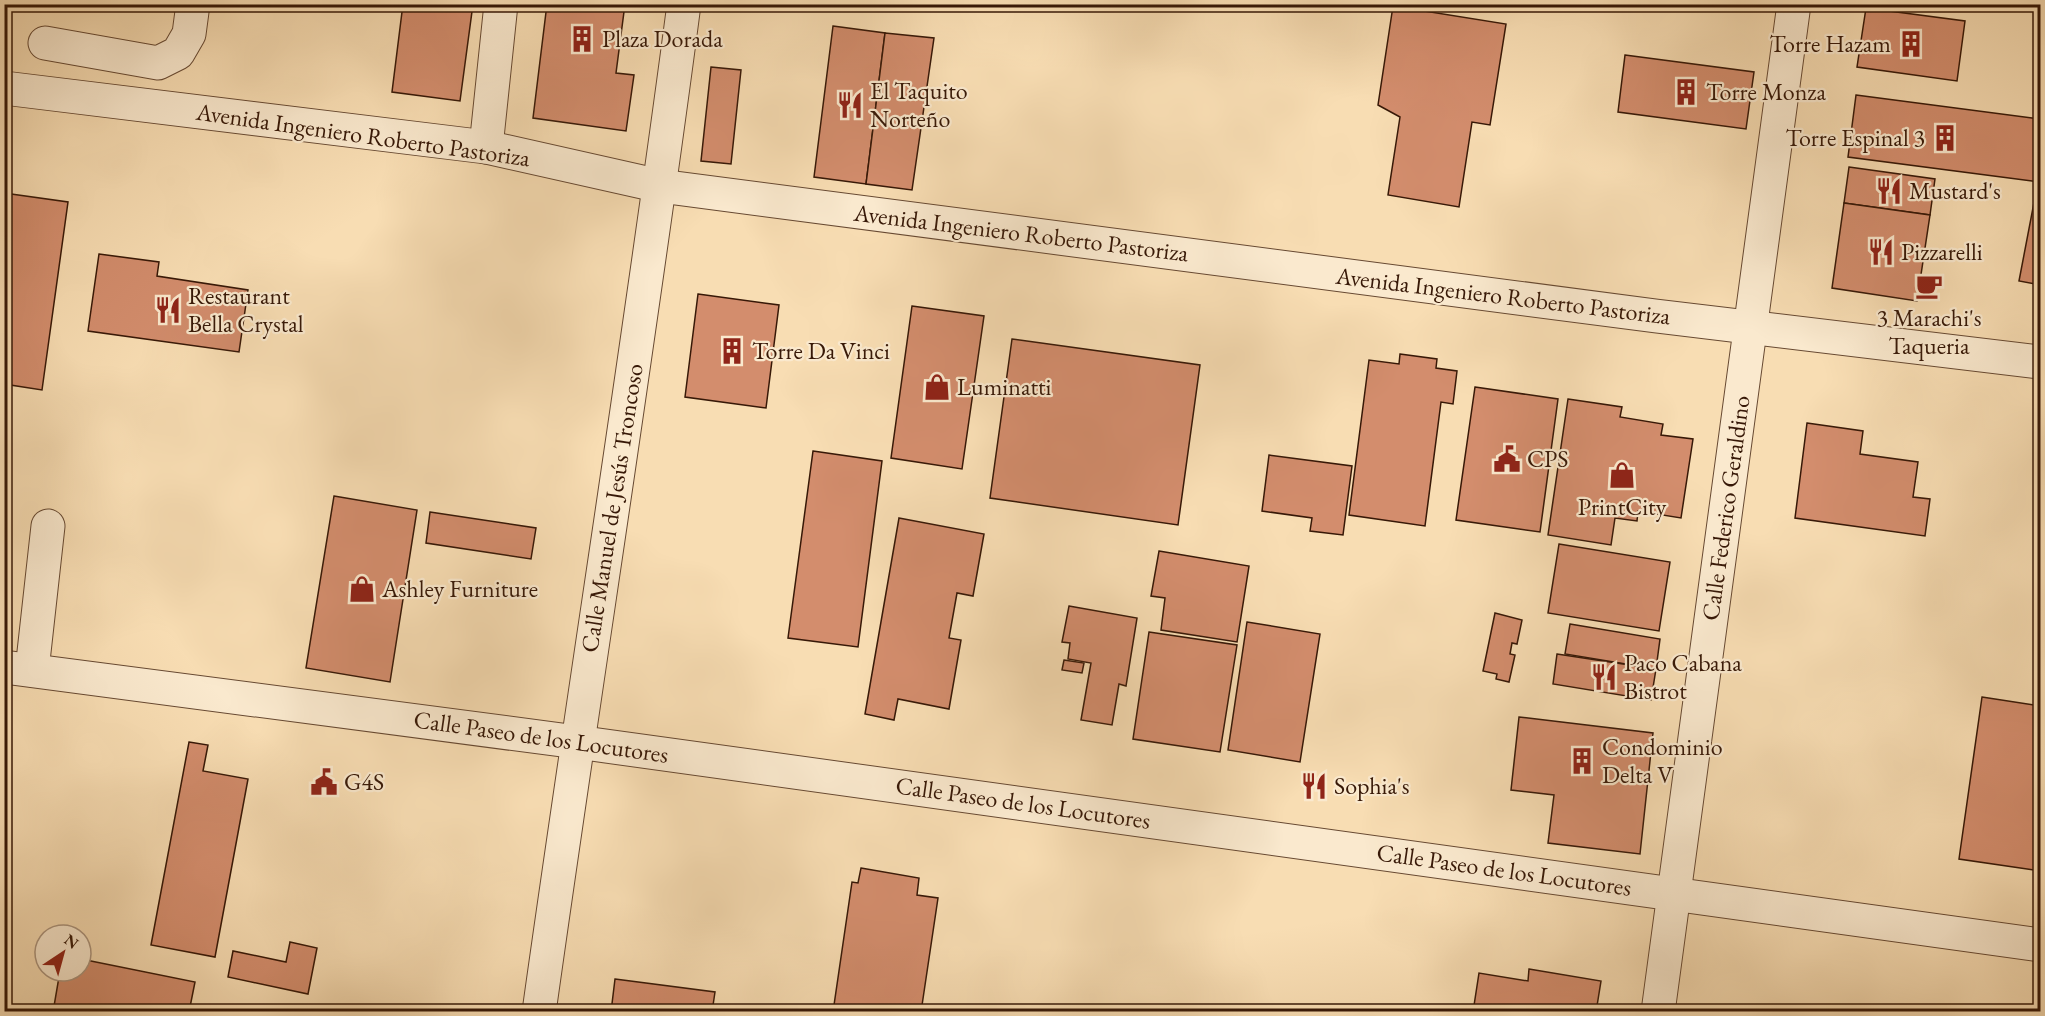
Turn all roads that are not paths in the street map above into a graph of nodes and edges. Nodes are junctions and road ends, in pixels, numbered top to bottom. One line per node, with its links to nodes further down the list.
1 (194, 4): 5 (street)
2 (501, 4): 7 (street)
3 (684, 4): 8 (street, Calle Manuel de Jesús Troncoso)
4 (1794, 4): 9 (street, Calle Federico Geraldino)
5 (45, 43)
6 (4, 88): 7 (street, Avenida Ingeniero Roberto Pastoriza)
7 (486, 147): 8 (street, Avenida Ingeniero Roberto Pastoriza)
8 (660, 186): 9 (street, Avenida Ingeniero Roberto Pastoriza); 13 (street, Calle Manuel de Jesús Troncoso)
9 (1750, 327): 10 (street, Avenida Ingeniero Roberto Pastoriza); 14 (street, Calle Federico Geraldino)
10 (2040, 362)
11 (48, 526): 12 (street)
12 (18, 668): 13 (street, Calle Paseo de los Locutores)
13 (577, 742): 14 (street, Calle Paseo de los Locutores); 16 (street, Calle Manuel de Jesús Troncoso)
14 (1675, 894): 15 (street, Calle Paseo de los Locutores); 17 (street, Calle Federico Geraldino)
15 (2040, 945)
16 (539, 1011)
17 (1658, 1011)

